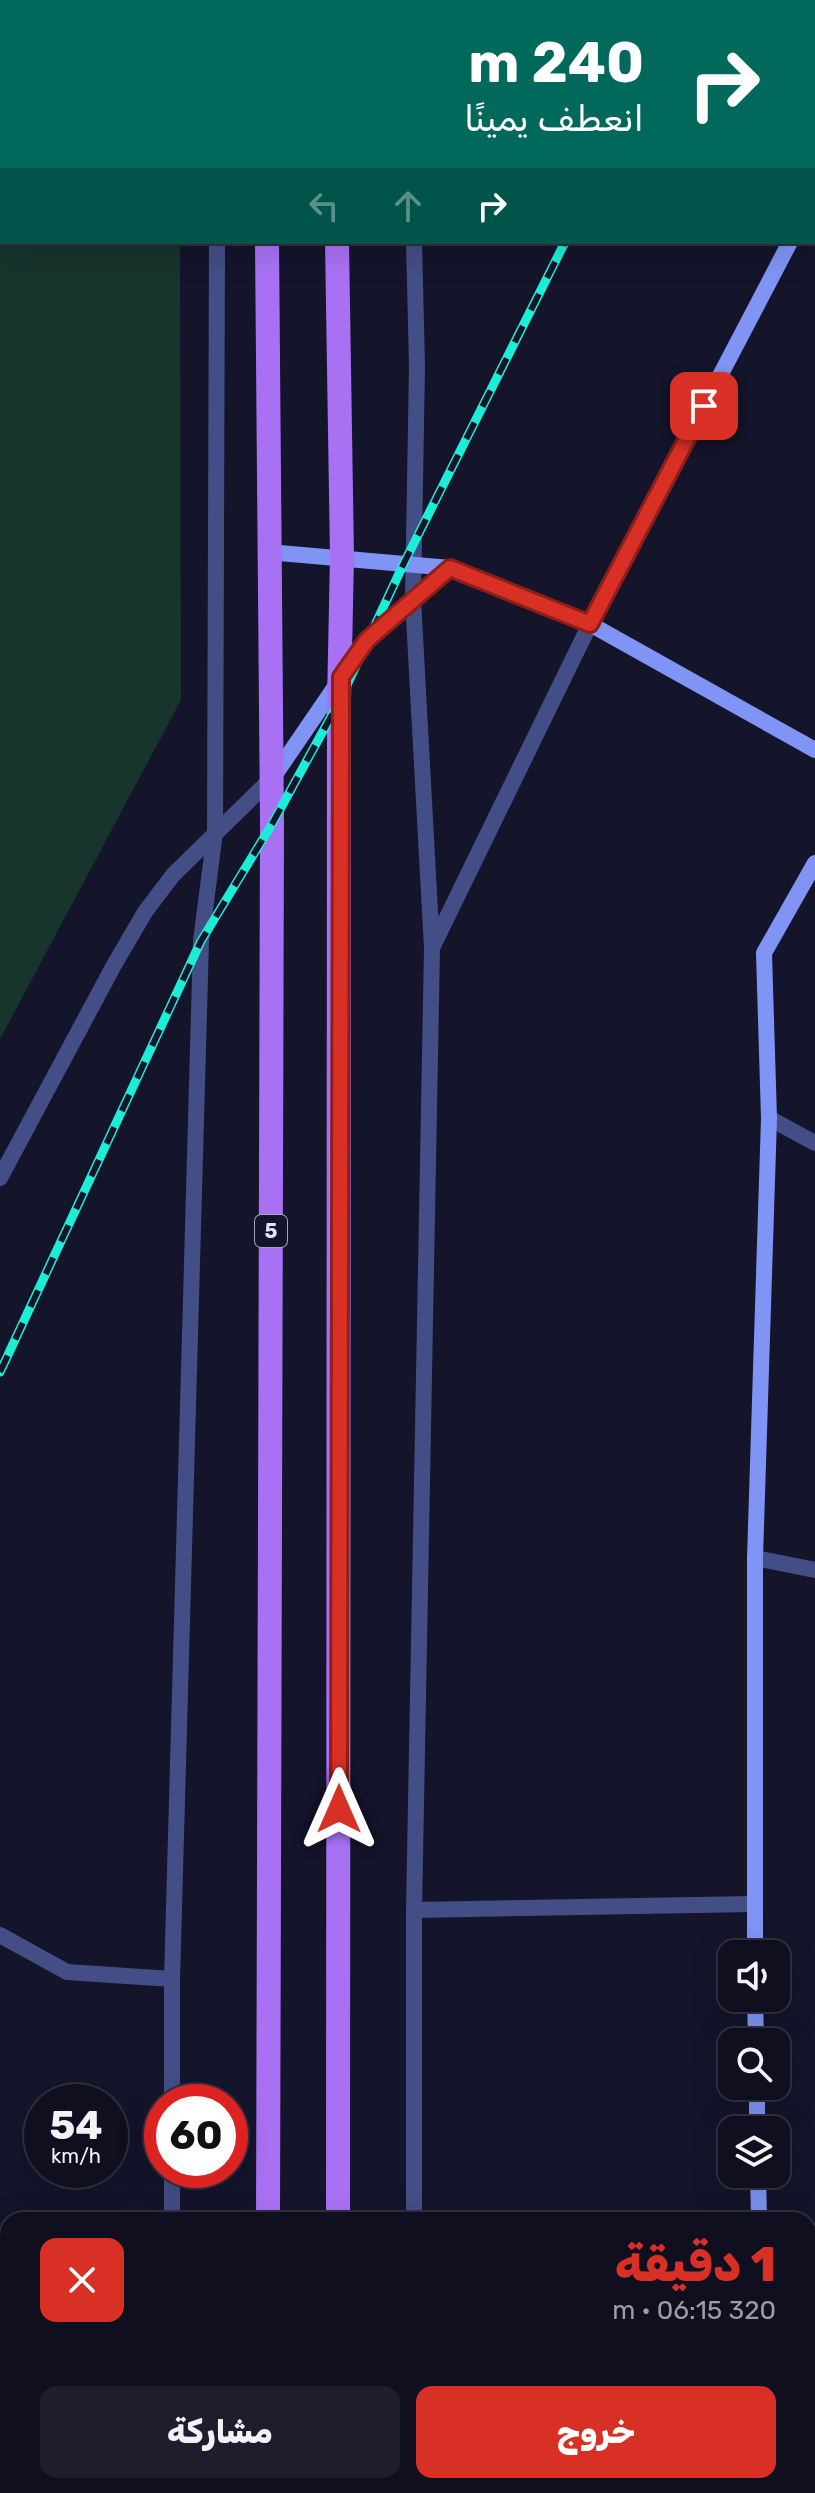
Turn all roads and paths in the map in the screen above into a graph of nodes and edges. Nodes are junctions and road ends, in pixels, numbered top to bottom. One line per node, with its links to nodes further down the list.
1 (217, 244): 15 (street)
2 (267, 244): 6 (main road, 5)
3 (337, 244): 7 (main road)
4 (414, 244): 8 (street)
5 (789, 244): 11 (street)
6 (268, 552): 7 (street); 14 (main road, 5)
7 (342, 557): 8 (street); 12 (main road)
8 (413, 564): 9 (street); 10 (street)
9 (450, 568): 10 (street); 11 (street)
10 (413, 599): 12 (street); 17 (street)
11 (590, 624): 13 (street); 17 (street)
12 (341, 677): 14 (street); 33 (main road)
13 (815, 750)
14 (271, 779): 15 (street); 32 (main road, 5)
15 (215, 832): 20 (street); 27 (street)
16 (815, 863): 18 (street)
17 (432, 948): 24 (street)
18 (769, 1118): 19 (street); 21 (street)
19 (815, 1143)
20 (0, 1178)
21 (755, 1558): 22 (street); 23 (street)
22 (815, 1570)
23 (754, 1904): 24 (street); 26 (street)
24 (414, 1910): 34 (street)
25 (0, 1935): 27 (street)
26 (755, 1940)
27 (172, 1979): 28 (street)
28 (172, 2084)
29 (172, 2188): 31 (street)
30 (758, 2188): 35 (street)
31 (172, 2212)
32 (268, 2212)
33 (338, 2212)
34 (414, 2212)
35 (759, 2212)

